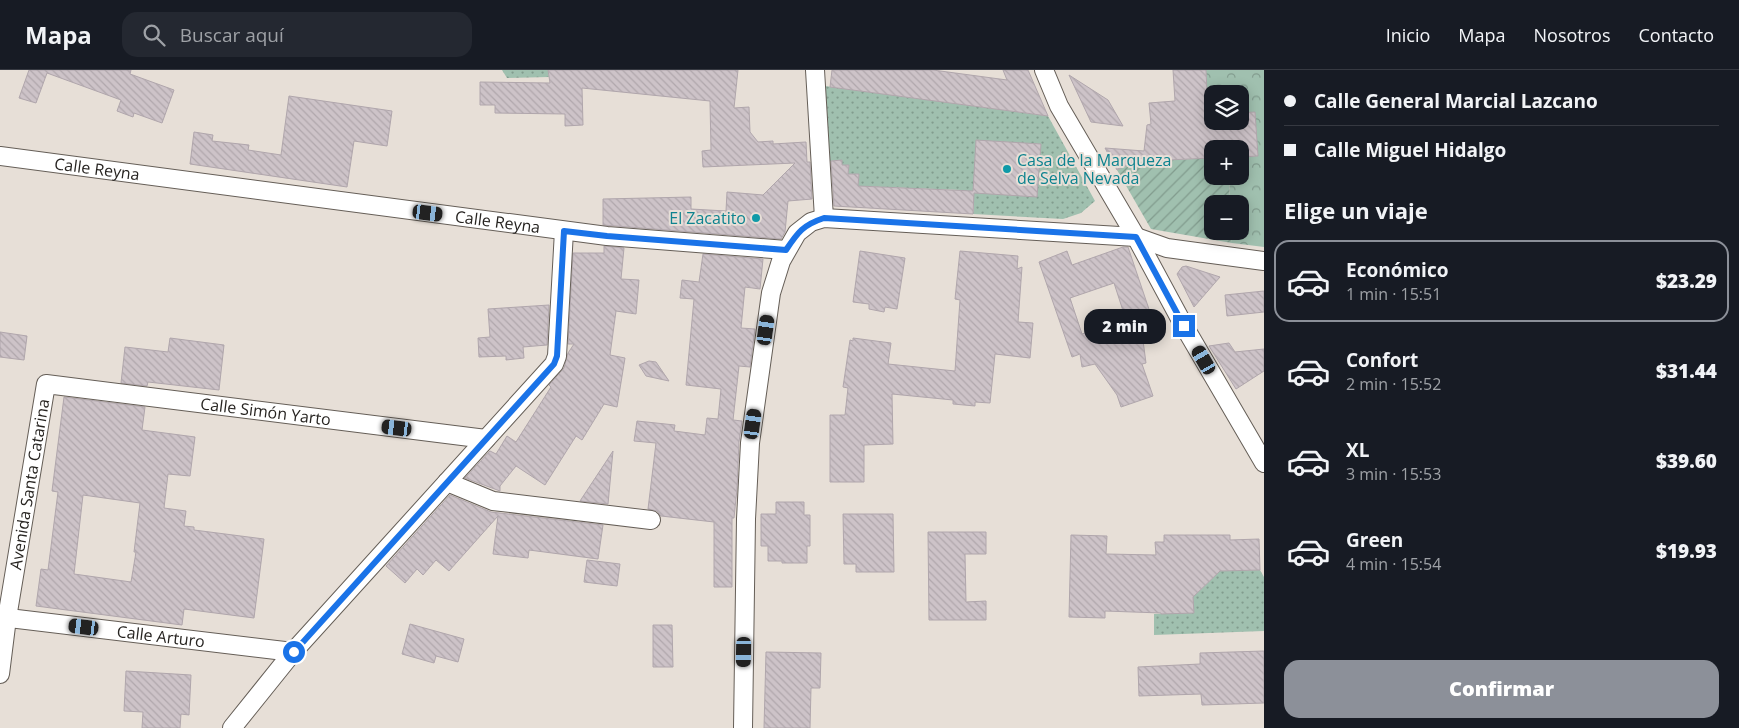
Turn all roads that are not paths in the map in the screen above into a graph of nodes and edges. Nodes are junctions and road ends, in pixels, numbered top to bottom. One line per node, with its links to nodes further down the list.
1 (815, 70): 4 (street)
2 (1044, 70): 6 (street)
3 (0, 156): 5 (street, Calle Reyna)
4 (824, 218): 6 (street); 7 (street)
5 (564, 231): 7 (street, Calle Reyna); 10 (street)
6 (1136, 237): 8 (street); 11 (street)
7 (786, 250): 18 (street)
8 (1264, 261)
9 (46, 384): 10 (street, Calle Simón Yarto); 14 (street, Avenida Santa Catarina)
10 (486, 439): 12 (street)
11 (1264, 463)
12 (447, 482): 13 (street); 15 (street)
13 (651, 520)
14 (4, 617): 15 (street, Calle Arturo); 16 (street, Avenida Santa Catarina)
15 (294, 652): 17 (street)
16 (0, 674)
17 (239, 726)
18 (742, 728)

